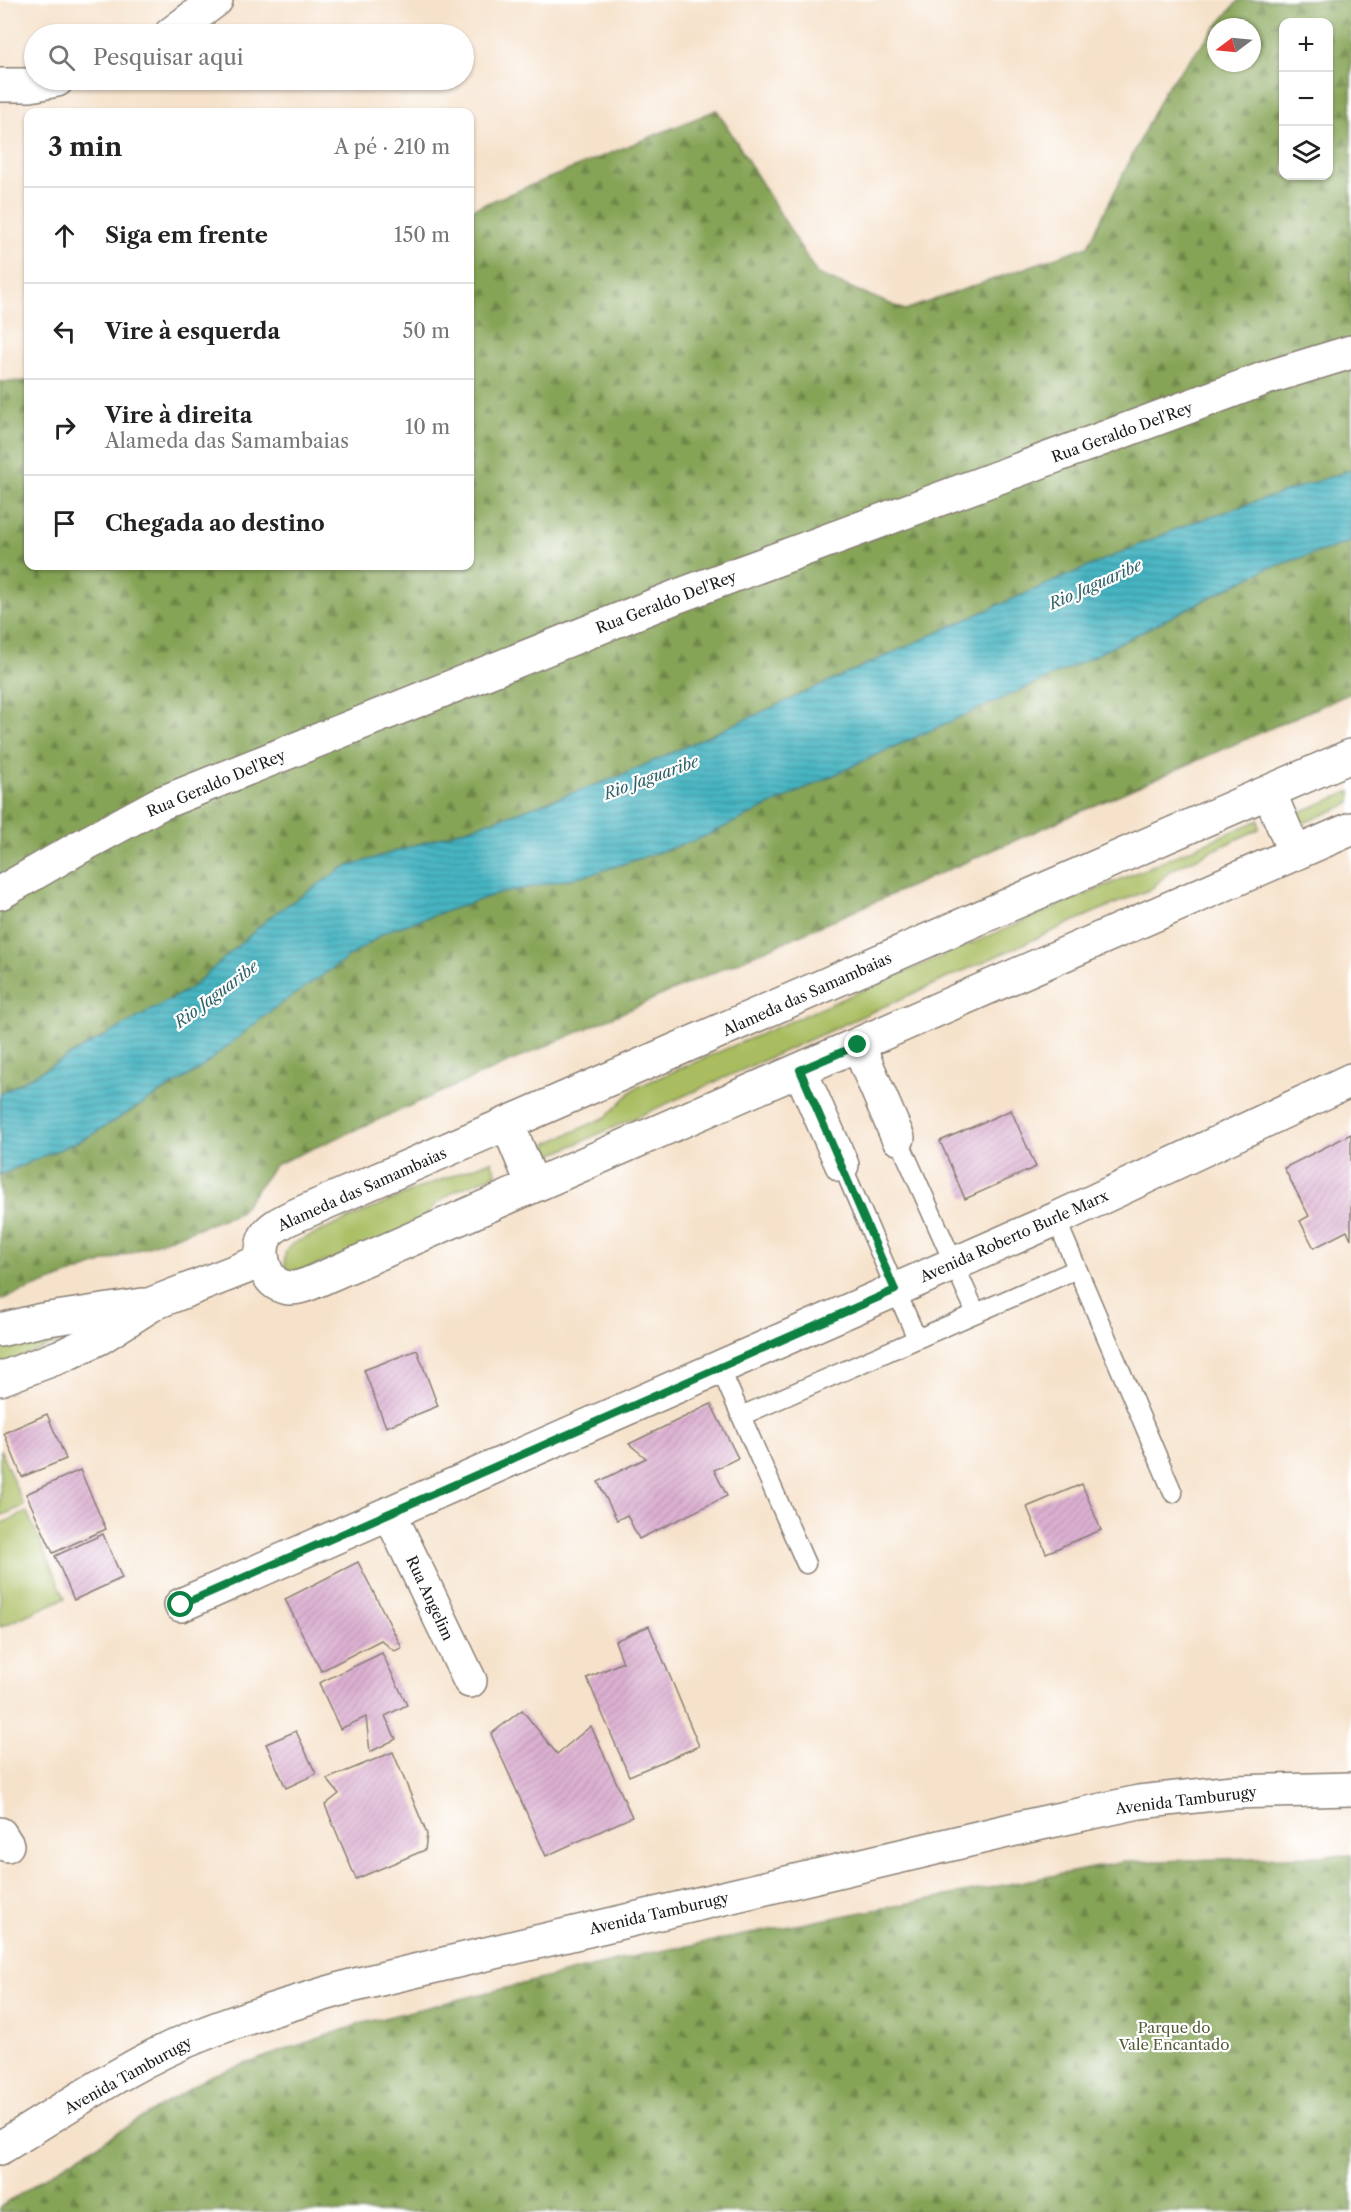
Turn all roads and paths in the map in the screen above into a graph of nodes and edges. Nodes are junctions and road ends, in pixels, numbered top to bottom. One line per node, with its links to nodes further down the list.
1 (216, 0): 2 (street)
2 (184, 24)
3 (0, 85): 4 (street)
4 (24, 85)
5 (1351, 352): 10 (street, Rua Geraldo Del'Rey)
6 (1351, 756): 7 (street, Alameda das Samambaias)
7 (1269, 792): 9 (street); 14 (street, Alameda das Samambaias)
8 (1351, 829): 9 (street)
9 (1295, 853): 11 (street)
10 (0, 894)
11 (858, 1045): 12 (street); 15 (street)
12 (800, 1070): 16 (street); 17 (street)
13 (1351, 1080): 18 (street, Avenida Roberto Burle Marx)
14 (507, 1125): 17 (street); 19 (street, Alameda das Samambaias)
15 (898, 1137): 20 (lane)
16 (842, 1165): 22 (lane)
17 (533, 1185): 19 (street)
18 (1056, 1219): 20 (street, Avenida Roberto Burle Marx); 21 (lane)
19 (262, 1261): 23 (street)
20 (955, 1263): 22 (street, Avenida Roberto Burle Marx); 24 (lane)
21 (1077, 1269): 24 (lane); 30 (lane)
22 (895, 1290): 26 (lane); 27 (street, Avenida Roberto Burle Marx)
23 (154, 1303): 25 (street); 28 (street)
24 (976, 1313): 26 (lane)
25 (0, 1330)
26 (916, 1339): 29 (lane)
27 (720, 1368): 29 (lane); 31 (street, Avenida Roberto Burle Marx)
28 (0, 1379)
29 (741, 1416): 32 (lane)
30 (1173, 1493)
31 (390, 1514): 33 (street, Avenida Roberto Burle Marx); 34 (street, Rua Angelim)
32 (806, 1564)
33 (181, 1605)
34 (470, 1681)
35 (1351, 1789): 36 (street, Avenida Tamburugy)
36 (0, 2148)

